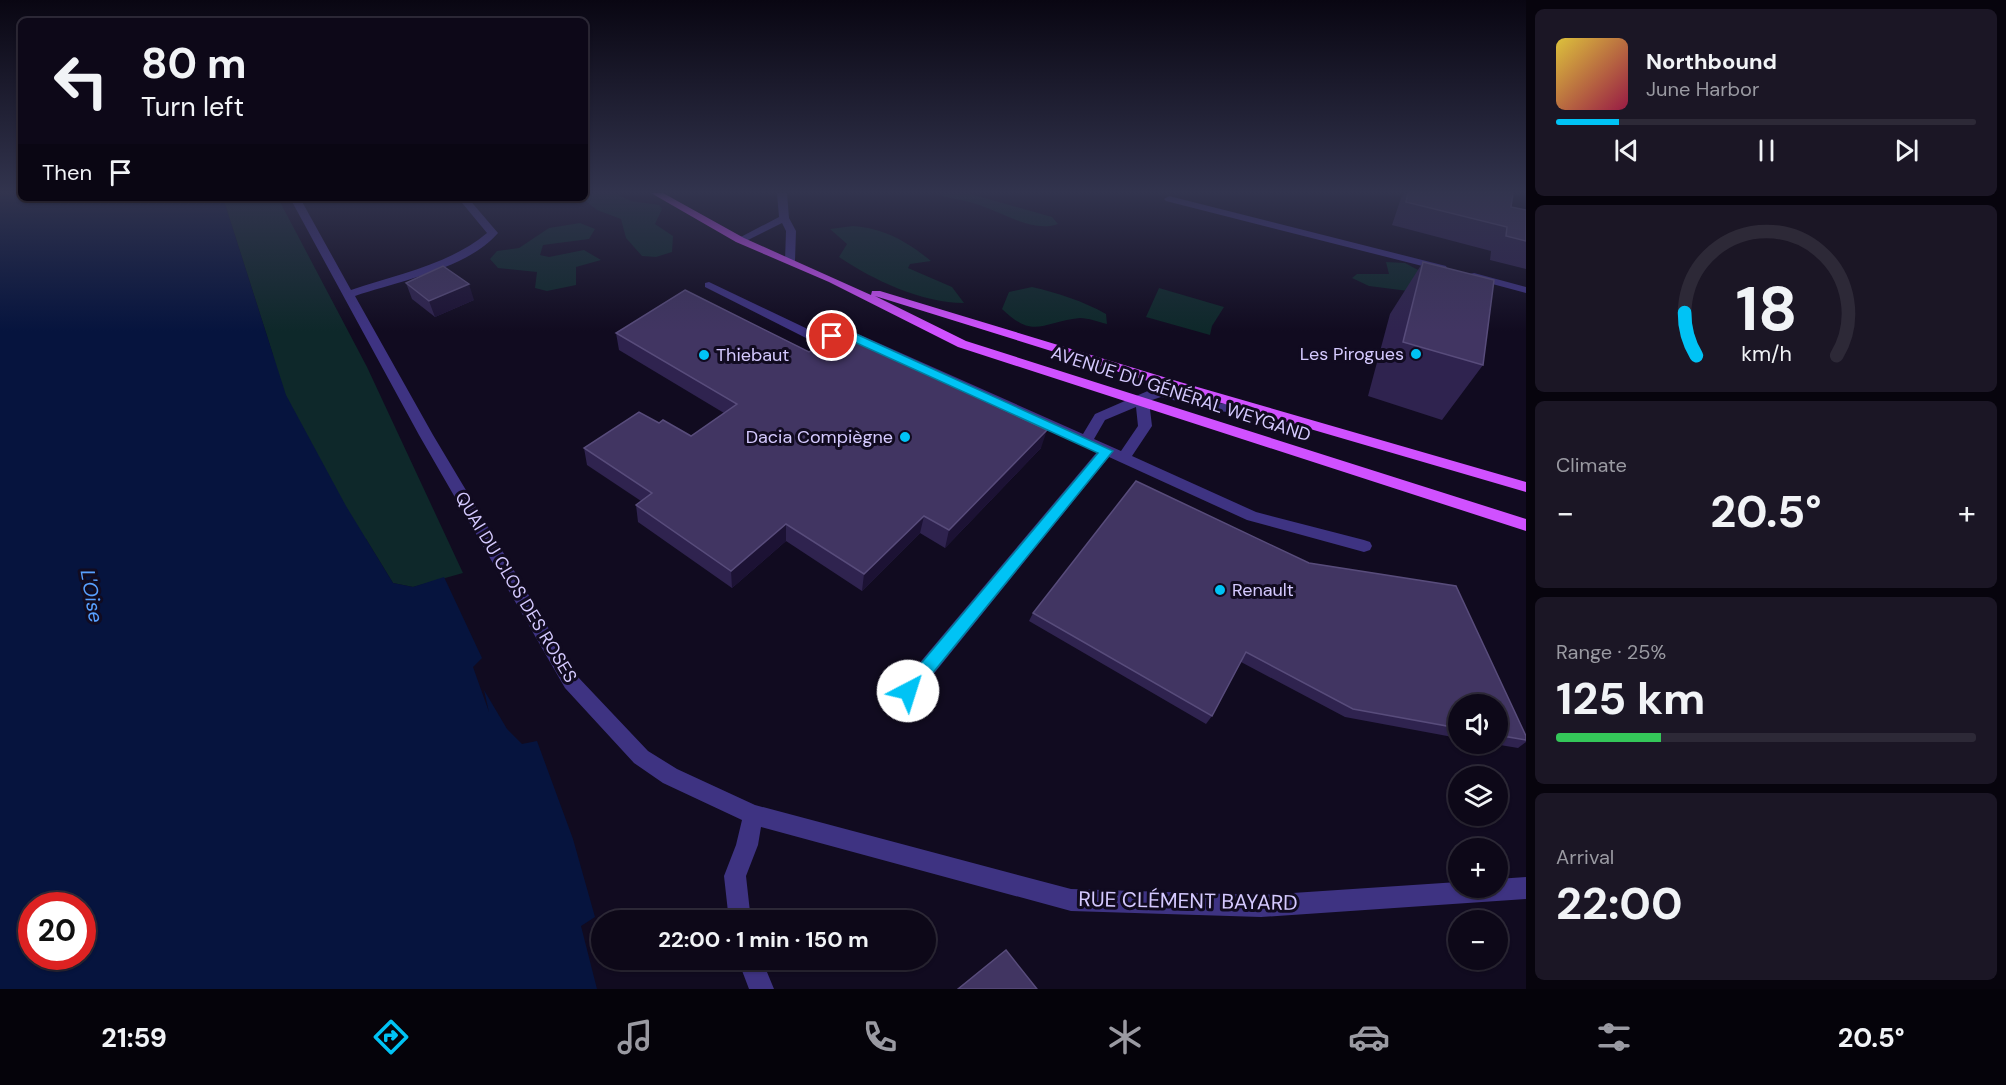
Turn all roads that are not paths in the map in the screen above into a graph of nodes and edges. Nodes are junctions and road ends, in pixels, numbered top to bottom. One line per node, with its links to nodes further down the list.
1 (317, 239): 10 (street, QUAI DU CLOS DES ROSES)
2 (488, 239): 10 (street)
3 (791, 239): 6 (street)
4 (1328, 239): 9 (street)
5 (740, 240): 6 (main road, AVENUE DU GÉNÉRAL WEYGAND)
6 (790, 261): 7 (main road, AVENUE DU GÉNÉRAL WEYGAND)
7 (833, 280): 11 (main road, AVENUE DU GÉNÉRAL WEYGAND); 12 (main road, AVENUE DU GÉNÉRAL WEYGAND)
8 (709, 285): 13 (street)
9 (1526, 290)
10 (348, 295): 20 (street, QUAI DU CLOS DES ROSES)
11 (1142, 400): 12 (street); 13 (street); 15 (street); 17 (main road, AVENUE DU GÉNÉRAL WEYGAND)
12 (1271, 412): 16 (main road, AVENUE DU GÉNÉRAL WEYGAND)
13 (1086, 442): 14 (street)
14 (1107, 451): 15 (street); 19 (street)
15 (1123, 459): 18 (street)
16 (1526, 487)
17 (1526, 525)
18 (1364, 546)
19 (908, 691)
20 (753, 815): 21 (street, RUE CLÉMENT BAYARD); 22 (street)
21 (1526, 888)
22 (739, 910)
23 (753, 970): 24 (street)
24 (762, 989)

